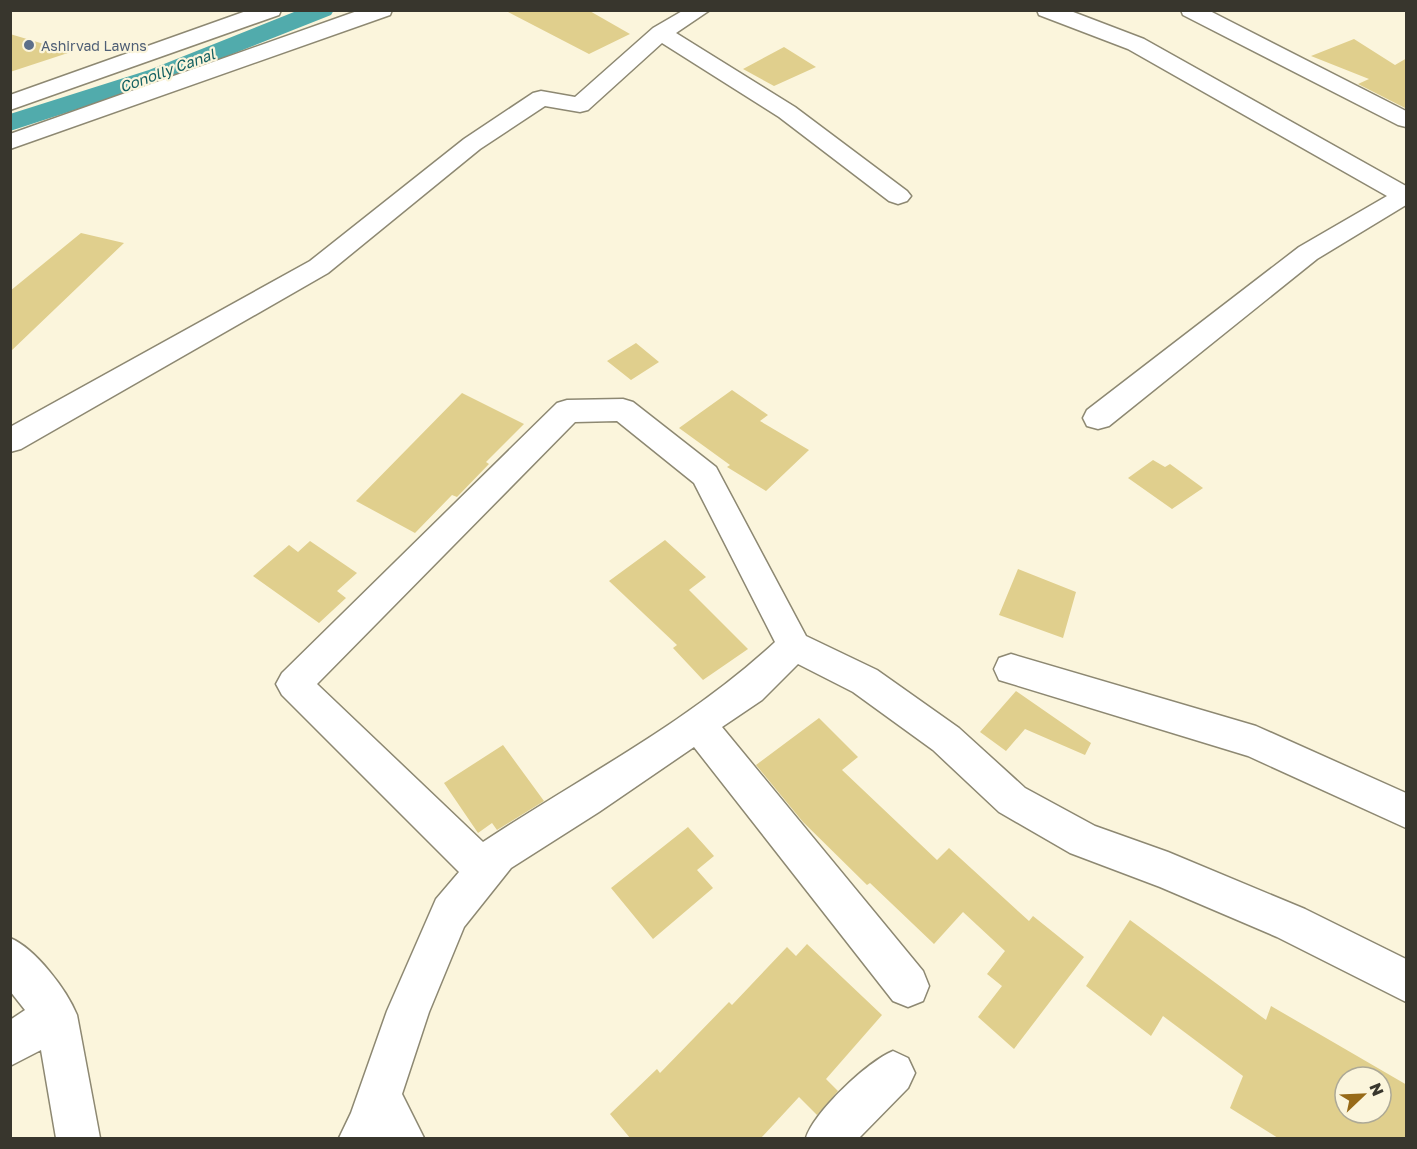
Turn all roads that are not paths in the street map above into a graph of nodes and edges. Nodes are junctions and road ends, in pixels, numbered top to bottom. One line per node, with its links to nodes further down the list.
1 (227, 10): 8 (street)
2 (271, 10): 9 (street)
3 (382, 10): 11 (street)
4 (700, 10): 7 (street)
5 (1047, 10): 13 (street)
6 (1191, 10): 10 (street)
7 (661, 33): 12 (street); 15 (street)
8 (10, 81)
9 (10, 103)
10 (1407, 120)
11 (10, 142)
12 (898, 196)
13 (1406, 196): 14 (street)
14 (1098, 418)
15 (10, 441)
16 (794, 646): 18 (street); 20 (street); 22 (street)
17 (1011, 669): 19 (street)
18 (698, 724): 20 (street); 23 (street)
19 (1407, 812)
20 (485, 871): 27 (street)
21 (10, 958): 24 (street)
22 (1407, 981)
23 (908, 986)
24 (56, 1015): 25 (street); 28 (street)
25 (10, 1045)
26 (893, 1072): 31 (street)
27 (379, 1097): 29 (street); 30 (street)
28 (78, 1138)
29 (361, 1138)
30 (402, 1138)
31 (828, 1138)

